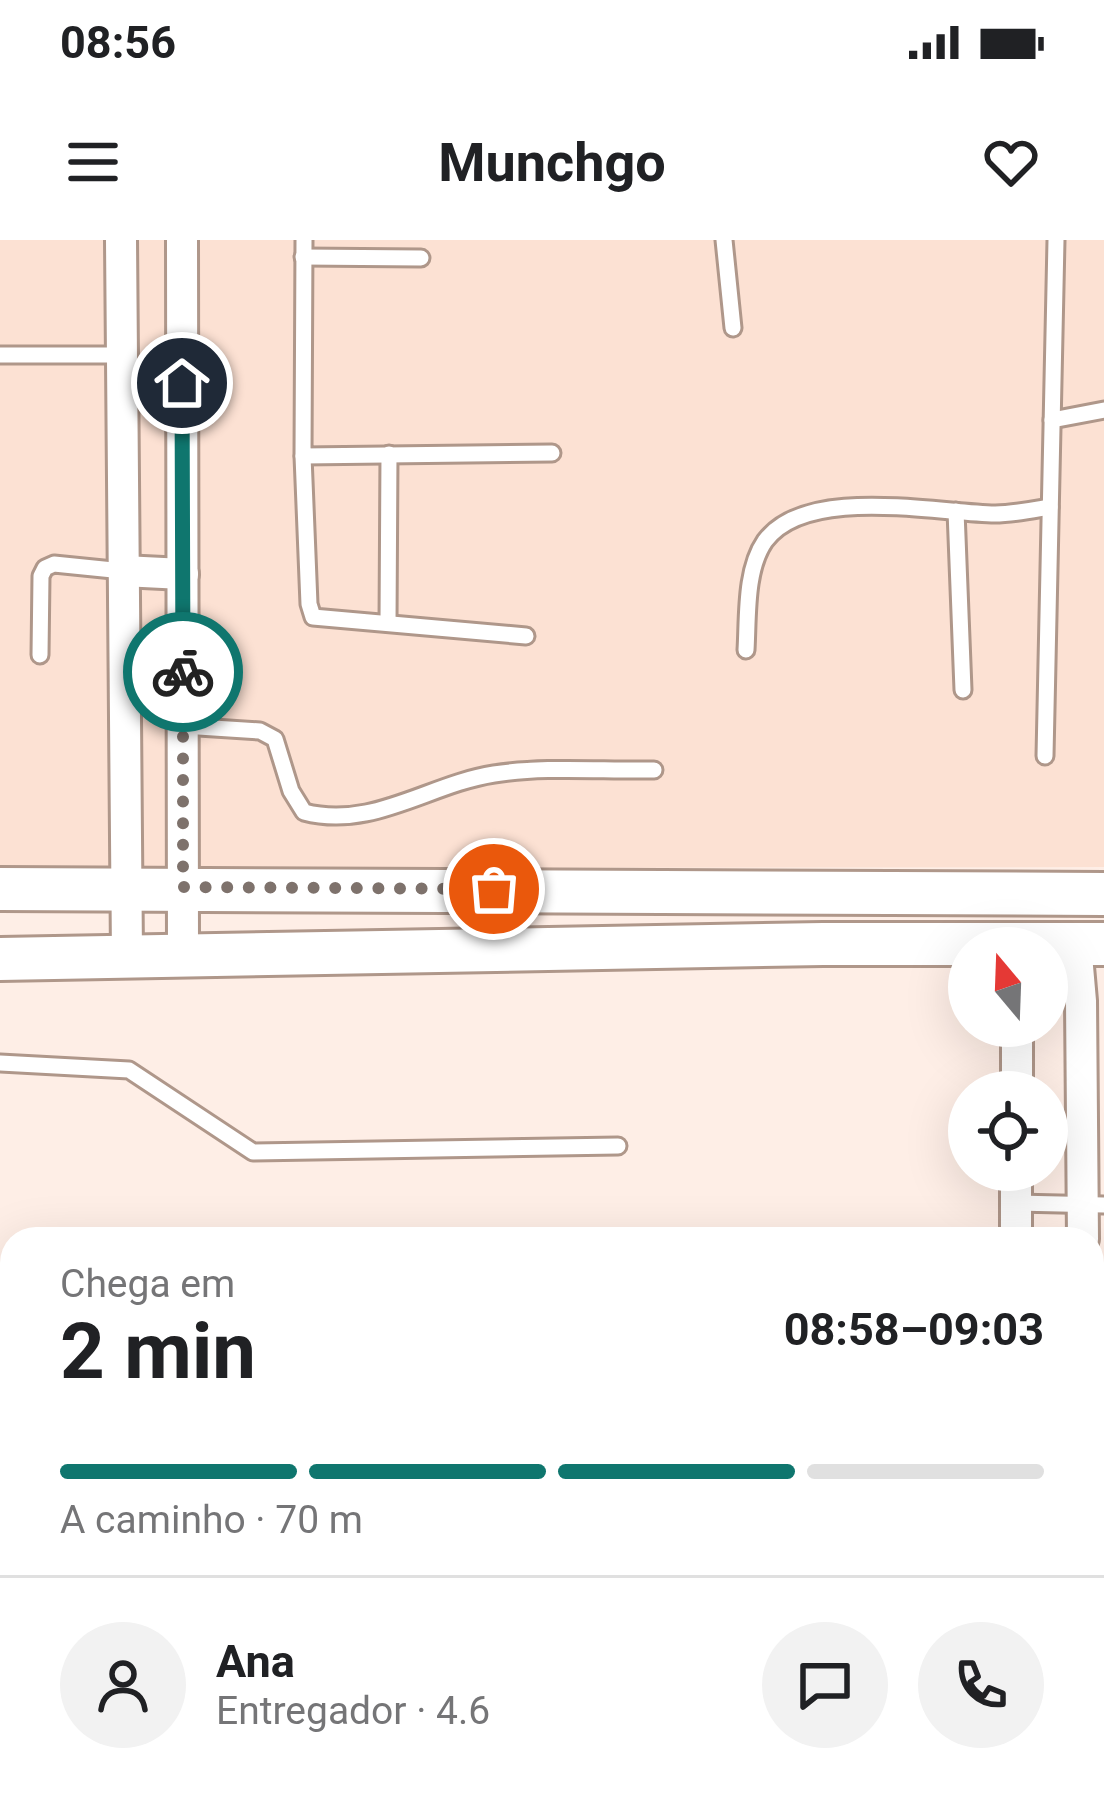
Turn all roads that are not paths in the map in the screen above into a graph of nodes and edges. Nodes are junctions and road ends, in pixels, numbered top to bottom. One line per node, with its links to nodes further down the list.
1 (121, 240): 9 (street)
2 (182, 240): 18 (street)
3 (724, 240): 7 (lane)
4 (1056, 240): 11 (lane)
5 (303, 249): 6 (lane); 14 (lane)
6 (421, 258)
7 (733, 328)
8 (0, 355): 9 (lane)
9 (122, 355): 17 (street)
10 (1104, 410): 11 (lane)
11 (1052, 420): 15 (lane)
12 (552, 453): 13 (lane)
13 (389, 454): 14 (lane); 19 (lane)
14 (303, 456): 19 (lane)
15 (1050, 507): 16 (lane); 25 (lane)
16 (956, 511): 21 (lane); 23 (lane)
17 (123, 572): 18 (street); 22 (lane); 27 (street)
18 (183, 574): 24 (street)
19 (388, 623): 20 (lane)
20 (526, 636)
21 (746, 650)
22 (40, 655)
23 (963, 690)
24 (183, 726): 26 (lane); 28 (street)
25 (1046, 756)
26 (654, 770)
27 (127, 887): 28 (main road); 29 (main road); 35 (street)
28 (183, 887): 30 (main road); 34 (street)
29 (0, 889)
30 (1102, 894): 31 (street)
31 (1029, 927)
32 (1090, 944): 41 (street)
33 (948, 947): 34 (main road)
34 (183, 954): 35 (main road)
35 (127, 956): 36 (main road)
36 (0, 959)
37 (0, 1063): 38 (lane)
38 (618, 1147)
39 (1016, 1191): 40 (street)
40 (1016, 1203): 41 (lane); 42 (street)
41 (1093, 1205)
42 (1016, 1227)

